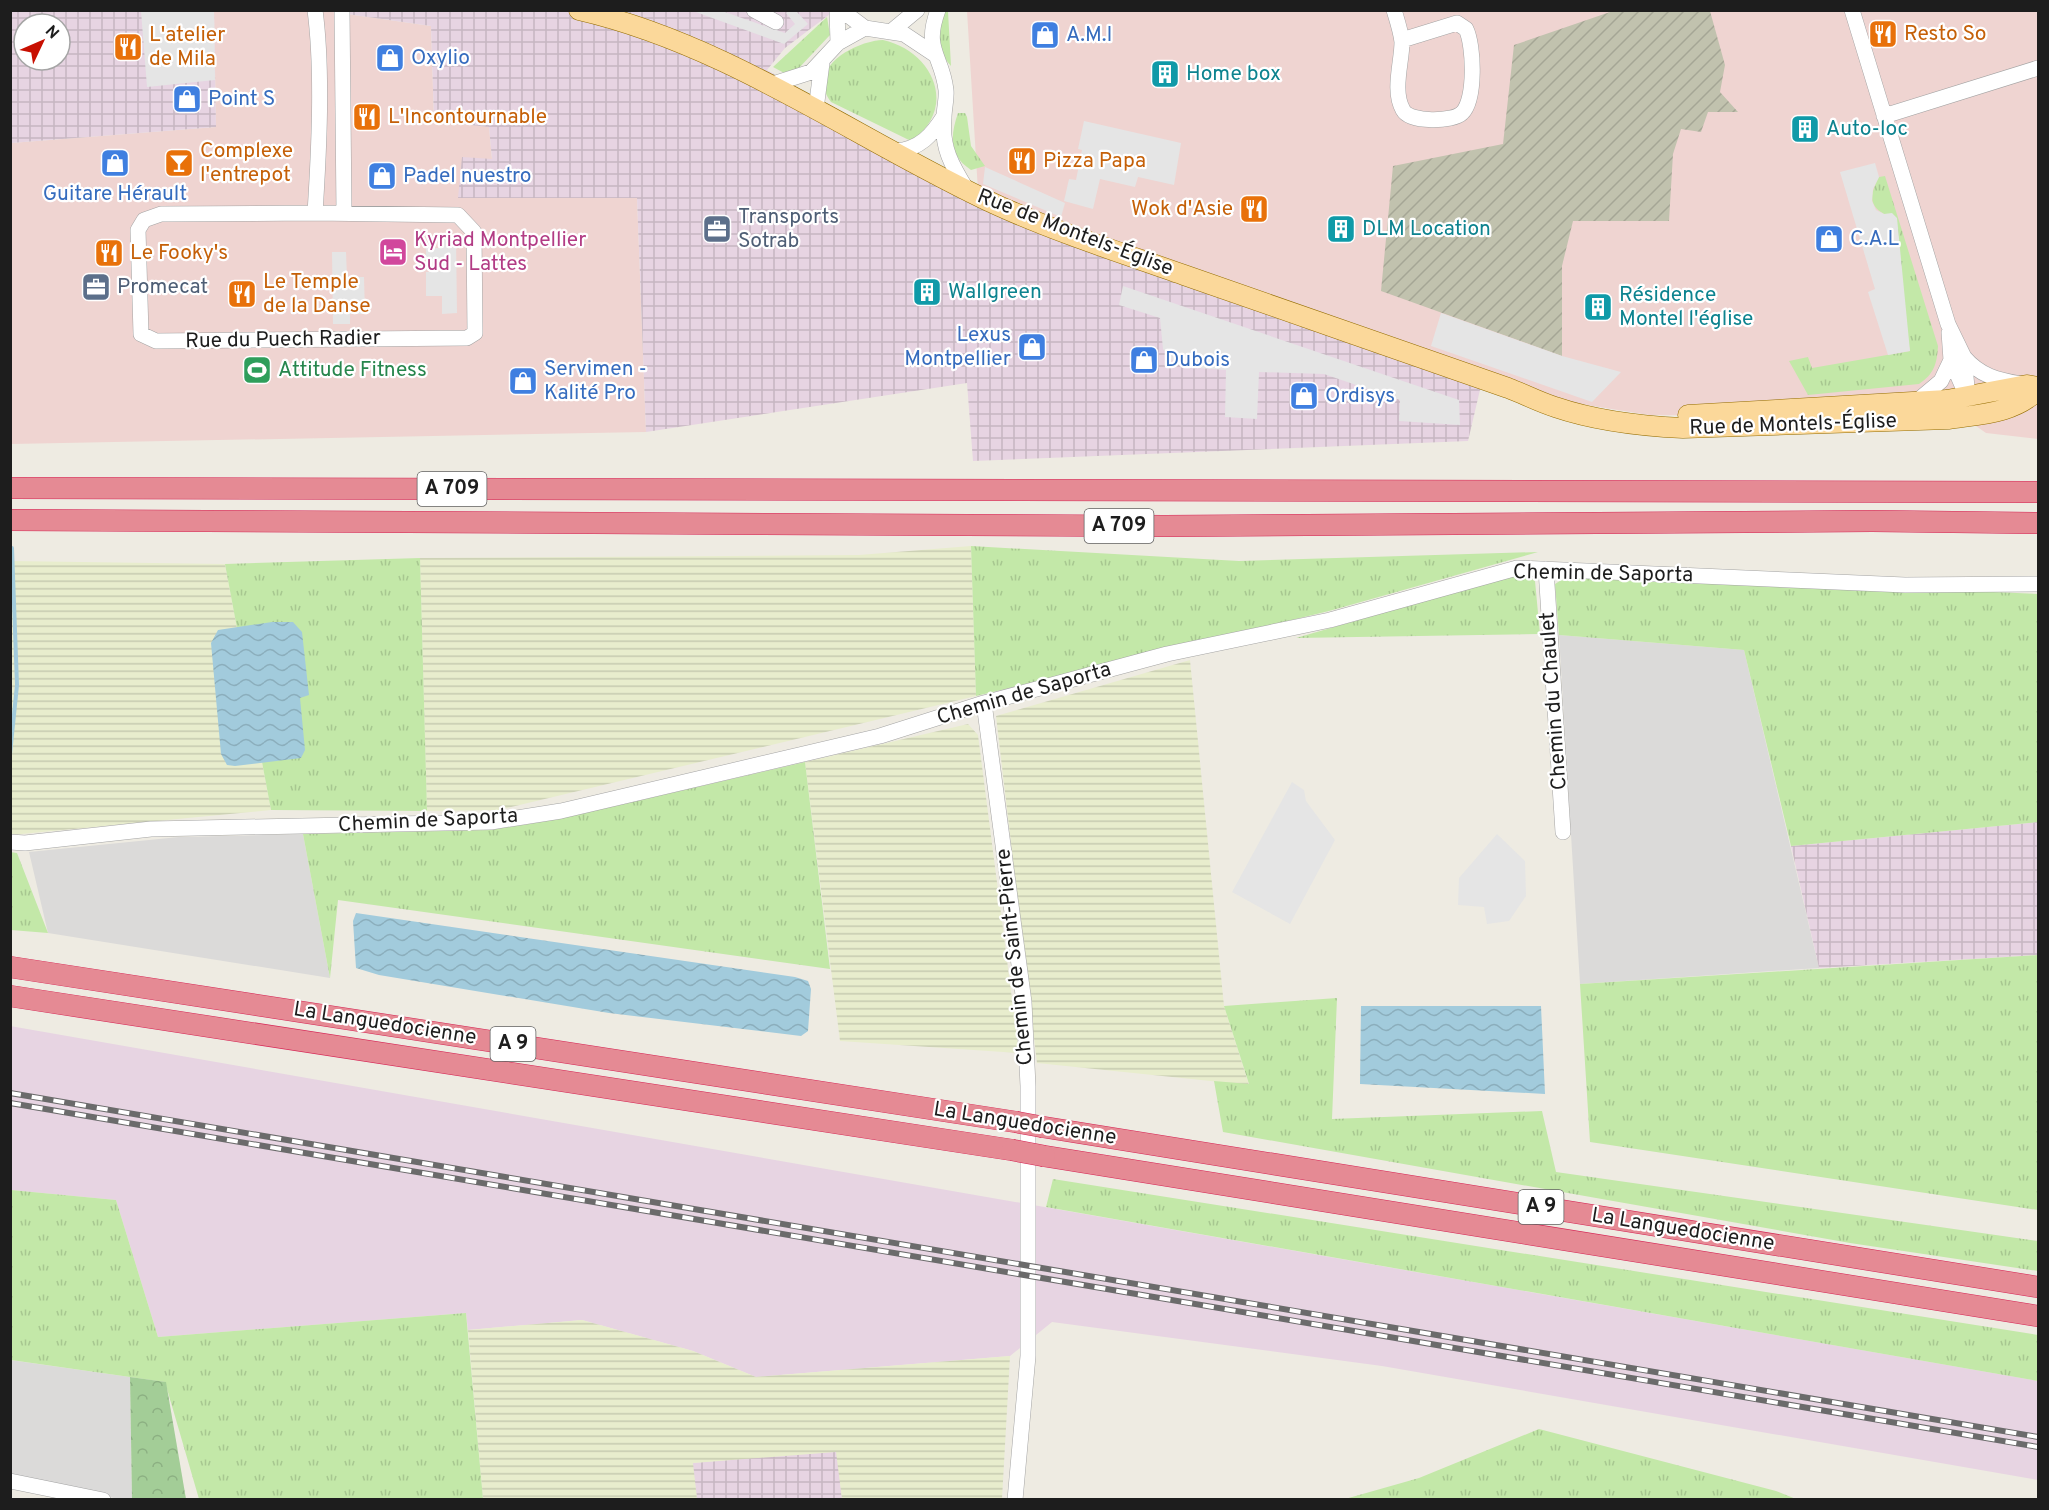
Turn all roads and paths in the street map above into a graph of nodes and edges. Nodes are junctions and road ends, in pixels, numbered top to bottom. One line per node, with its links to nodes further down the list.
1 (315, 10): 28 (street)
2 (342, 10): 14 (street)
3 (354, 10): 14 (street)
4 (754, 10): 12 (street)
5 (837, 10): 17 (street)
6 (842, 10): 13 (street)
7 (917, 10): 15 (street)
8 (938, 10): 18 (street)
9 (1394, 10): 16 (street)
10 (1852, 10): 24 (street)
11 (590, 12): 21 (main road, Rue de Montels-Église)
12 (776, 22)
13 (865, 28): 15 (street); 17 (street)
14 (341, 29): 27 (street)
15 (893, 30): 18 (street)
16 (1402, 40): 16 (street)
17 (838, 43): 19 (street)
18 (934, 54): 23 (street)
19 (822, 63): 21 (street); 22 (street)
20 (2038, 68): 24 (street)
21 (770, 85): 22 (main road, Rue de Montels-Église)
22 (816, 109): 25 (main road, Rue de Montels-Église)
23 (944, 116): 25 (street); 26 (street)
24 (1884, 116): 29 (street)
25 (896, 151): 26 (main road, Rue de Montels-Église)
26 (967, 190): 33 (main road, Rue de Montels-Église)
27 (344, 212): 28 (street, Rue du Puech Radier); 28 (street, Rue du Puech Radier)
28 (315, 213)
29 (1957, 358): 30 (street); 31 (street); 32 (street)
30 (2035, 387): 32 (main road)
31 (1916, 402): 32 (main road, Rue de Montels-Église); 33 (main road, Rue de Montels-Église)
32 (1970, 406): 33 (main road, Rue de Montels-Église)
33 (1616, 415)
34 (10, 488): 35 (highway, A 709)
35 (2038, 492)
36 (10, 520): 37 (highway, A 709)
37 (2038, 523)
38 (1546, 569): 39 (street, Chemin de Saporta); 40 (street, Chemin de Saporta); 41 (street, Chemin du Chaulet)
39 (2038, 584)
40 (984, 704): 42 (street, Chemin de Saporta); 49 (street, Chemin de Saint-Pierre)
41 (1563, 832)
42 (10, 842)
43 (10, 966): 45 (highway, La Languedocienne / A 9, bridge)
44 (10, 996): 46 (highway, La Languedocienne / A 9, bridge)
45 (2038, 1287)
46 (2038, 1316)
47 (10, 1481): 48 (street)
48 (103, 1500)
49 (1015, 1500)

